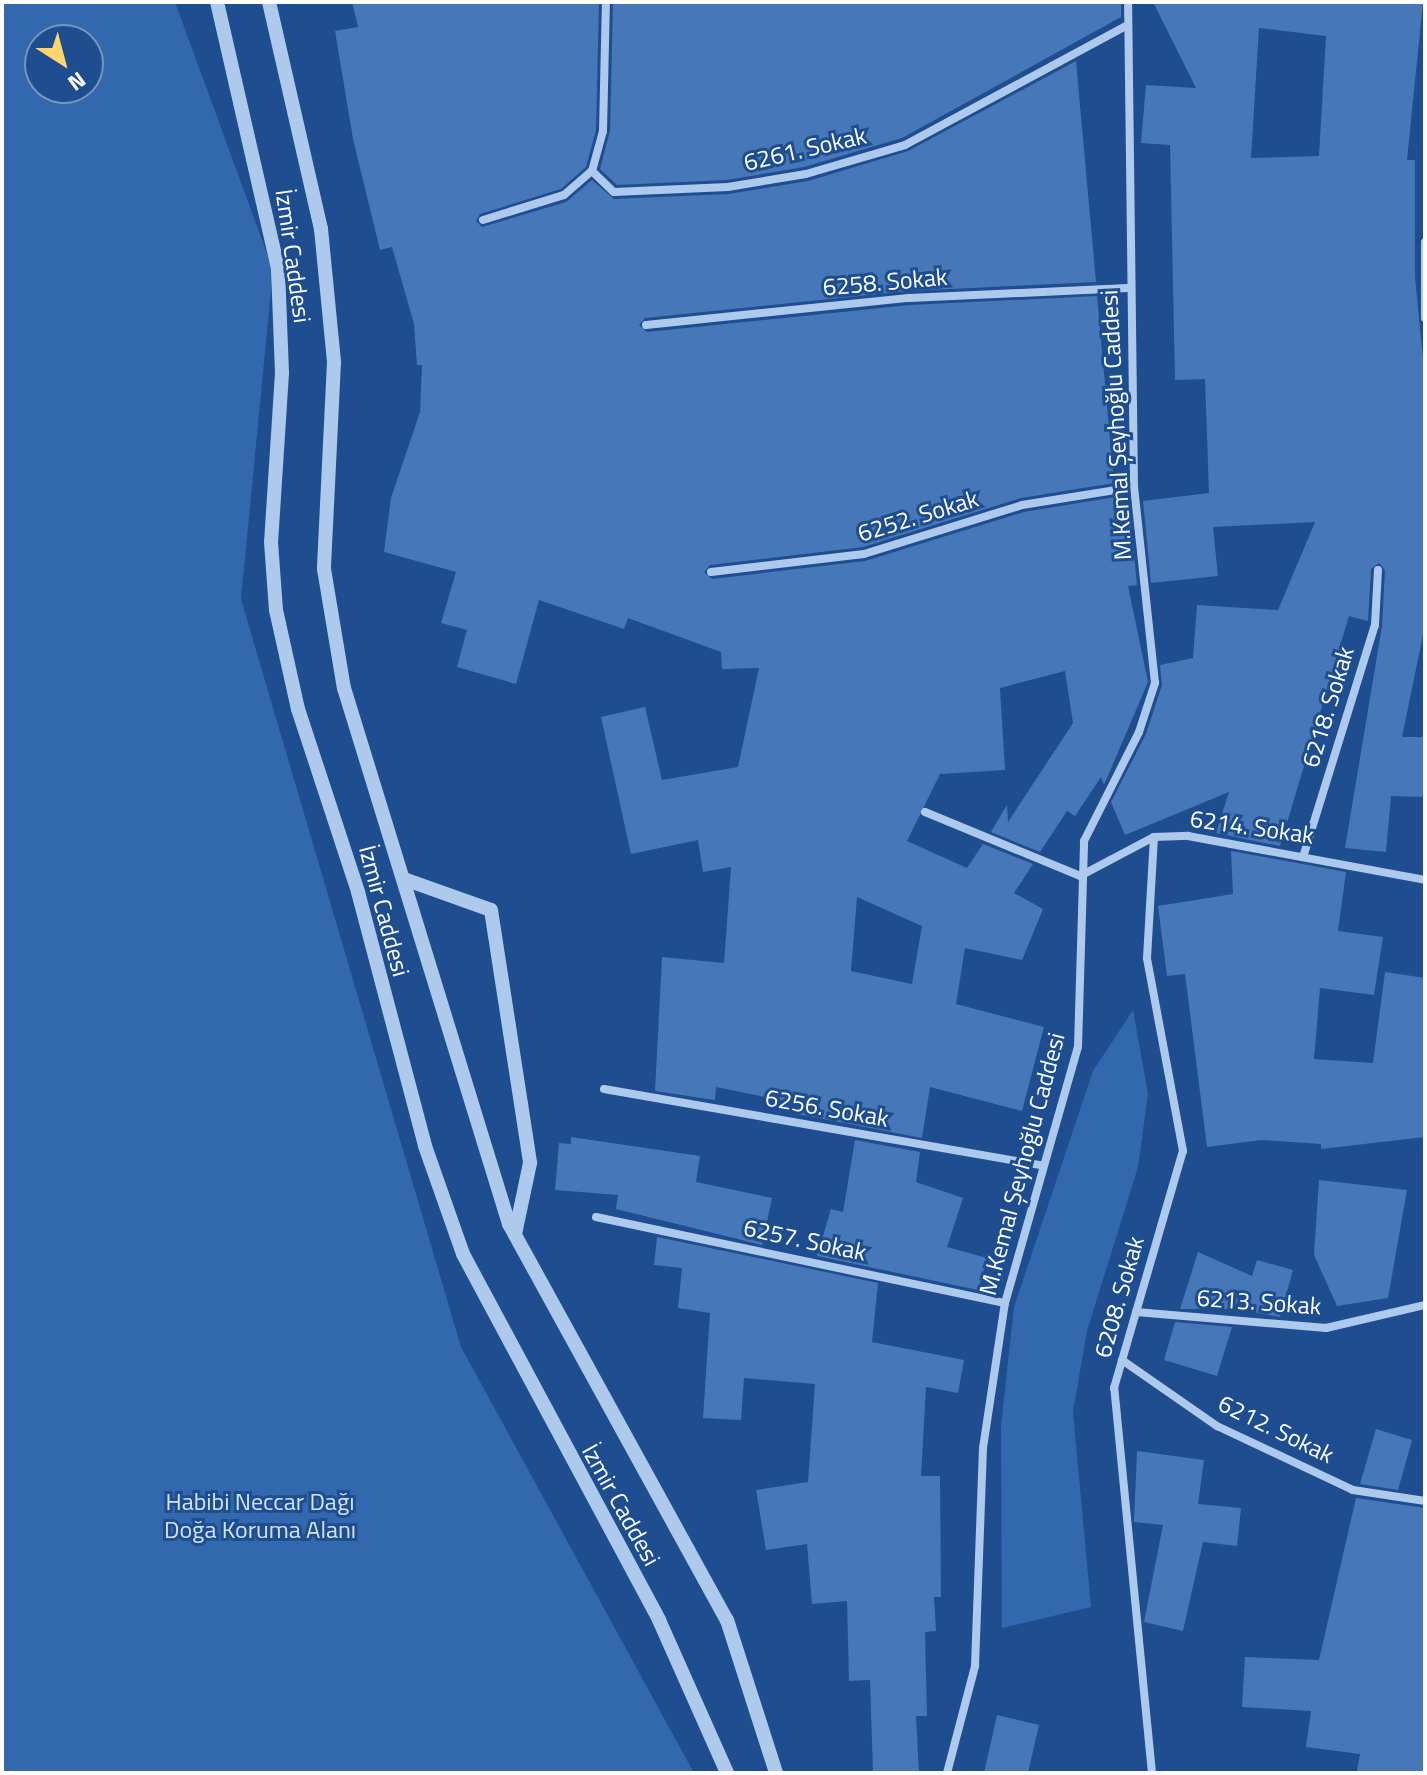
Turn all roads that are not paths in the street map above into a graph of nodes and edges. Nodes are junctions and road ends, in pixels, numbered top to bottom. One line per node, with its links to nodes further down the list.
1 (217, 2): 30 (street, İzmir Caddesi)
2 (269, 2): 19 (street, İzmir Caddesi)
3 (606, 2): 6 (street)
4 (1128, 2): 5 (street, M.Kemal Şeyhoğlu Caddesi)
5 (1128, 25): 6 (street, 6261. Sokak); 9 (street, M.Kemal Şeyhoğlu Caddesi)
6 (592, 171): 7 (street)
7 (483, 220)
8 (1425, 242): 10 (street)
9 (1128, 288): 11 (street, 6258. Sokak); 12 (street, M.Kemal Şeyhoğlu Caddesi)
10 (1425, 318)
11 (646, 325)
12 (1134, 487): 14 (street, 6252. Sokak); 18 (street, M.Kemal Şeyhoğlu Caddesi)
13 (1378, 570): 17 (street, 6218. Sokak)
14 (711, 572)
15 (925, 812): 18 (street)
16 (1154, 837): 17 (street, 6214. Sokak); 18 (street, 6214. Sokak); 27 (street, 6208. Sokak)
17 (1304, 854): 20 (street, 6214. Sokak)
18 (1080, 876): 22 (street, M.Kemal Şeyhoğlu Caddesi)
19 (404, 879): 24 (street, İzmir Caddesi); 24 (street)
20 (1425, 880)
21 (604, 1089): 22 (street, 6256. Sokak)
22 (1043, 1166): 25 (street, M.Kemal Şeyhoğlu Caddesi)
23 (596, 1217): 25 (street, 6257. Sokak)
24 (515, 1234): 31 (street, İzmir Caddesi)
25 (1005, 1303): 32 (street, M.Kemal Şeyhoğlu Caddesi)
26 (1425, 1305): 27 (street, 6213. Sokak)
27 (1136, 1312): 28 (street, 6208. Sokak)
28 (1122, 1360): 29 (street, 6212. Sokak); 33 (street, 6208. Sokak)
29 (1425, 1501)
30 (727, 1773)
31 (776, 1773)
32 (947, 1773)
33 (1152, 1773)

